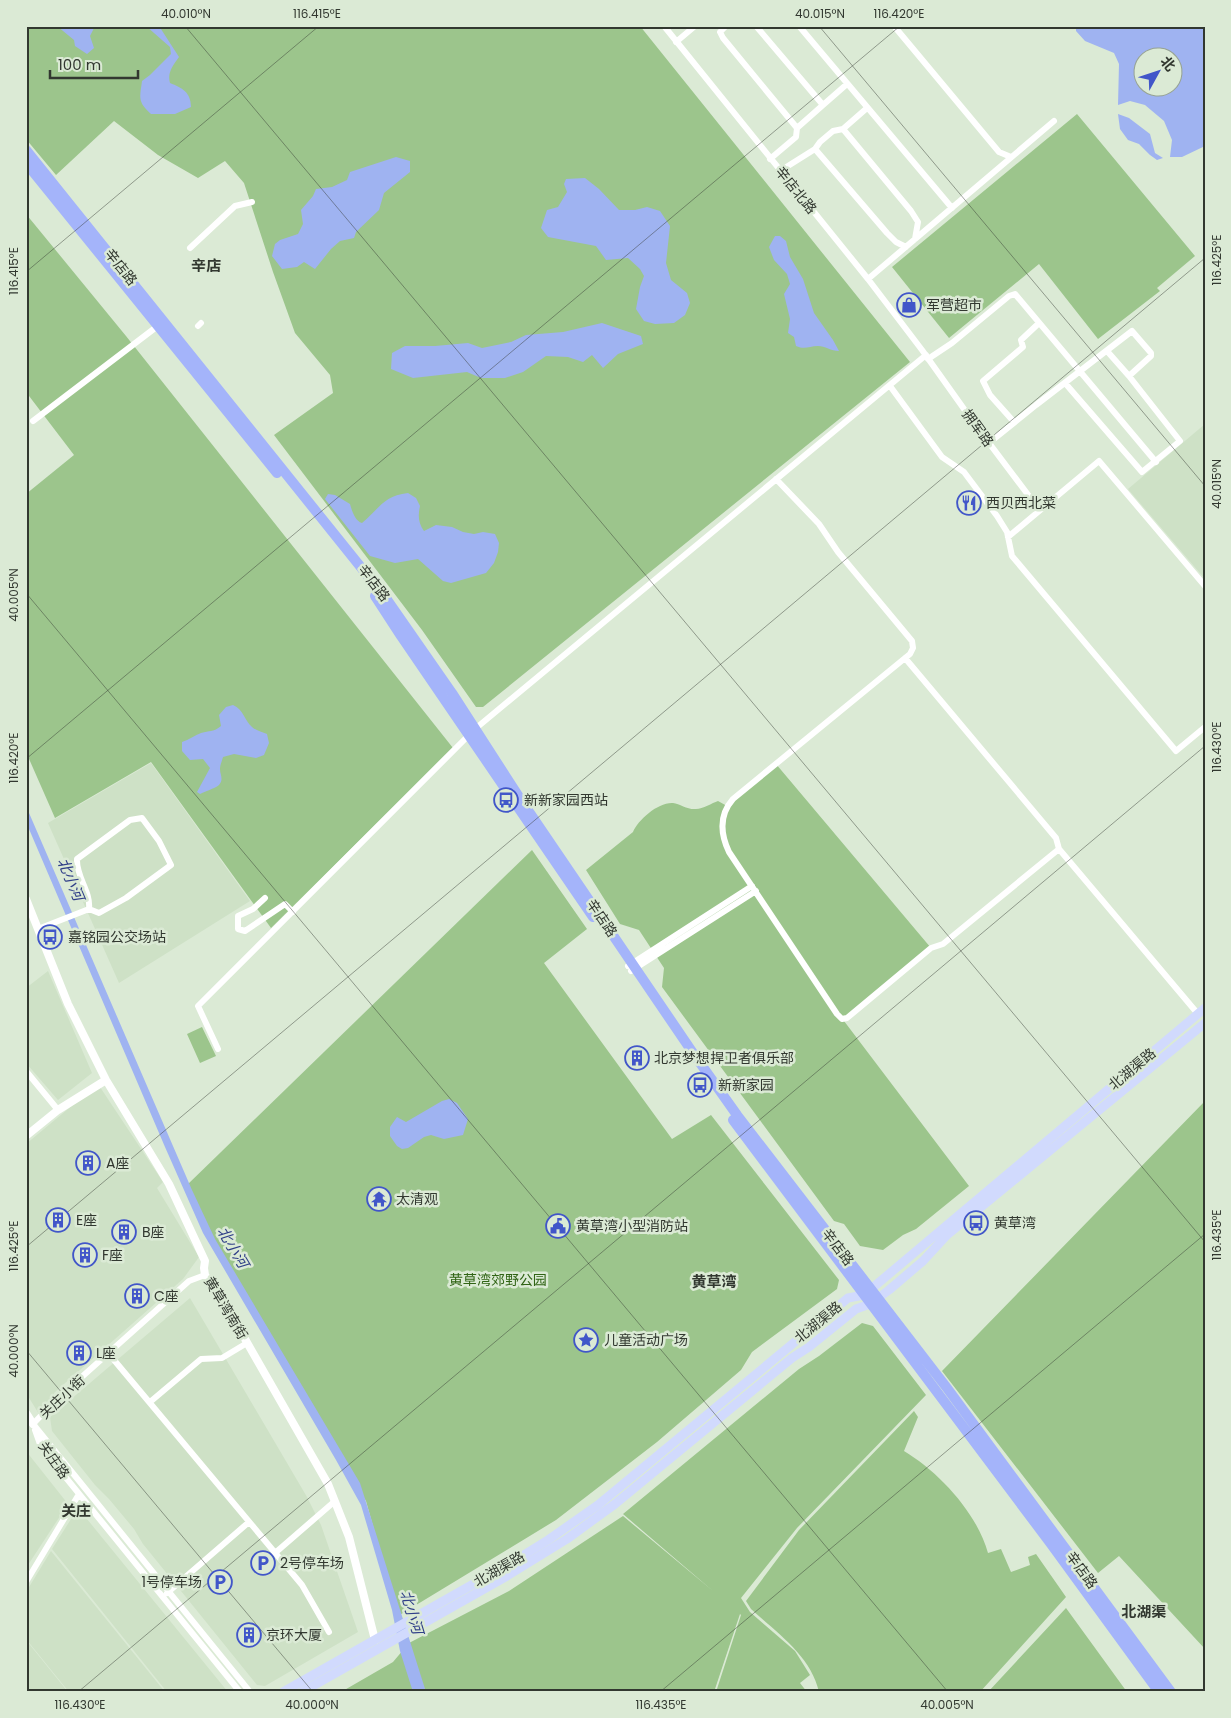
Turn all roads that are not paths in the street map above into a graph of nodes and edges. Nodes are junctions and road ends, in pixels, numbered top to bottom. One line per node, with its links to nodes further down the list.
1 (664, 26): 7 (street, 辛店北路)
2 (696, 26): 7 (street)
3 (726, 26): 12 (street)
4 (756, 26): 9 (street)
5 (800, 26): 8 (street)
6 (894, 26): 16 (street)
7 (676, 42): 17 (street, 辛店北路)
8 (847, 84): 9 (street); 10 (street)
9 (823, 105): 12 (street)
10 (867, 108): 13 (street); 21 (street)
11 (1054, 121): 16 (street)
12 (797, 128): 17 (street)
13 (843, 129): 14 (street); 22 (street)
14 (815, 149): 19 (street); 23 (street)
15 (26, 150): 26 (main road, 辛店路)
16 (1011, 157): 21 (street)
17 (770, 159): 19 (street, 辛店北路)
18 (26, 163): 26 (main road, 辛店路)
19 (780, 171): 25 (street, 辛店北路)
20 (252, 202): 24 (street)
21 (952, 208): 22 (street)
22 (915, 239): 23 (street)
23 (906, 246): 25 (street)
24 (190, 248)
25 (868, 279): 29 (street, 辛店北路)
26 (161, 323): 34 (street); 44 (main road, 辛店路)
27 (1038, 324): 29 (street); 30 (street); 35 (street)
28 (1107, 351): 30 (street); 31 (street); 31 (street)
29 (927, 357): 33 (street); 36 (street, 拥军路)
30 (1080, 371): 32 (street); 37 (street)
31 (1129, 376): 37 (street)
32 (1066, 383): 35 (street); 37 (street)
33 (890, 386): 38 (street); 40 (street)
34 (33, 421)
35 (1014, 422): 36 (street)
36 (989, 443): 39 (street, 拥军路)
37 (1156, 462)
38 (776, 479): 42 (street); 44 (street)
39 (1032, 500)
40 (1008, 537): 41 (street); 43 (street)
41 (1205, 586)
42 (905, 658): 45 (street); 46 (street)
43 (1205, 727)
44 (472, 732): 50 (street); 52 (main road, 辛店路)
45 (1059, 848): 46 (street); 53 (street)
46 (754, 889): 52 (street)
47 (265, 898): 50 (street)
48 (26, 899): 51 (street, 黄草湾南街)
49 (89, 908): 49 (street); 51 (street)
50 (293, 912): 55 (street)
51 (38, 929): 57 (street, 黄草湾南街)
52 (632, 967): 61 (main road, 辛店路)
53 (1201, 1011): 61 (main road, 北湖渠路)
54 (1205, 1023): 61 (main road, 北湖渠路)
55 (218, 1048)
56 (26, 1071): 58 (street)
57 (106, 1080): 58 (street); 60 (street, 黄草湾南街)
58 (58, 1110): 59 (street)
59 (26, 1136)
60 (205, 1275): 62 (street, 黄草湾南街); 63 (street, 关庄小街)
61 (871, 1296): 74 (main road, 北湖渠路); 74 (main road, 北湖渠路); 82 (main road, 辛店路); 83 (main road, 辛店路)
62 (247, 1343): 64 (street); 68 (street, 黄草湾南街)
63 (109, 1354): 64 (street); 66 (street, 关庄小街)
64 (150, 1402): 69 (street)
65 (26, 1413): 66 (street)
66 (33, 1424): 67 (street, 关庄路); 72 (street, 关庄路)
67 (79, 1494): 71 (street); 73 (street, 关庄路)
68 (335, 1501): 70 (street); 77 (street, 黄草湾南街)
69 (250, 1522): 70 (street); 72 (street)
70 (275, 1553): 75 (street)
71 (26, 1582)
72 (169, 1591): 73 (street); 79 (street, 关庄路)
73 (162, 1597): 78 (street, 关庄路)
74 (418, 1621): 76 (main road)
75 (329, 1632)
76 (386, 1639): 77 (main road); 81 (main road)
77 (375, 1640): 80 (main road)
78 (240, 1692)
79 (250, 1692)
80 (283, 1692)
81 (302, 1692)
82 (1159, 1692)
83 (1171, 1692)

